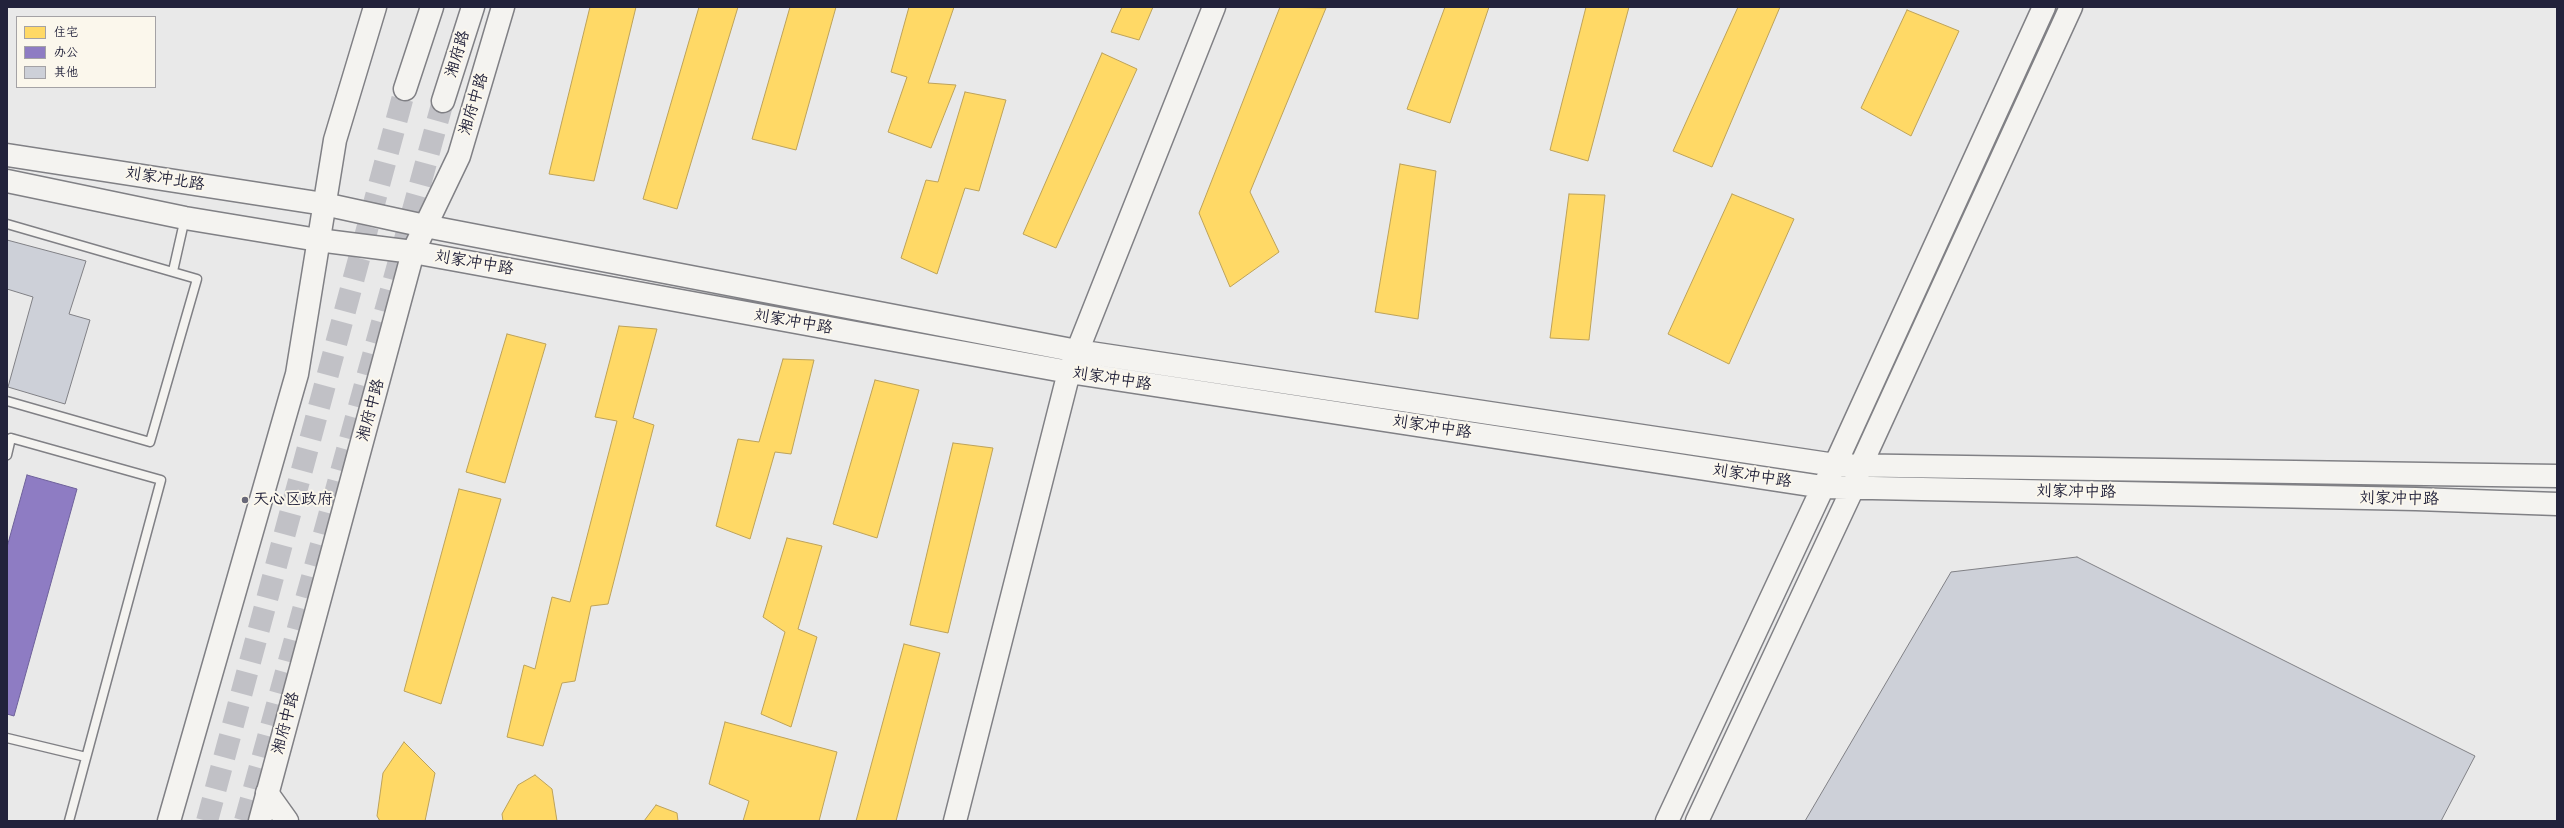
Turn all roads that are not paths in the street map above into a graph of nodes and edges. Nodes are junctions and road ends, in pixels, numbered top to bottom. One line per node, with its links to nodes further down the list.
1 (375, 7): 12 (main road)
2 (432, 7): 8 (main road)
3 (473, 7): 9 (main road, 湘府路)
4 (503, 7): 15 (main road, 湘府中路)
5 (1214, 7): 19 (main road)
6 (2044, 7): 23 (main road)
7 (2071, 7): 24 (main road)
8 (405, 89)
9 (443, 101)
10 (7, 155): 12 (main road, 刘家冲北路)
11 (7, 181): 13 (main road, 刘家冲北路)
12 (324, 204): 15 (main road, 刘家冲中路); 16 (main road)
13 (185, 218): 16 (main road, 刘家冲北路); 18 (lane)
14 (7, 224): 18 (lane)
15 (426, 226): 17 (main road, 湘府中路); 19 (main road, 刘家冲中路)
16 (318, 240): 17 (main road, 刘家冲中路); 33 (main road)
17 (413, 252): 20 (main road, 刘家冲中路); 31 (main road, 湘府中路)
18 (173, 271): 21 (lane)
19 (1077, 351): 20 (main road); 23 (main road, 刘家冲中路)
20 (1069, 372): 26 (main road, 刘家冲中路); 36 (main road)
21 (7, 402)
22 (7, 455): 30 (lane)
23 (1835, 465): 24 (main road, 刘家冲中路); 26 (main road)
24 (1860, 465): 25 (main road, 刘家冲中路); 27 (main road)
25 (2557, 476)
26 (1823, 487): 27 (main road, 刘家冲中路); 37 (main road)
27 (1853, 488): 28 (main road, 刘家冲中路); 38 (main road)
28 (2557, 504)
29 (7, 738): 30 (lane)
30 (86, 757): 32 (lane)
31 (267, 793): 34 (main road, 湘府中路); 35 (main road)
32 (69, 821)
33 (170, 821)
34 (260, 821)
35 (288, 821)
36 (955, 821)
37 (1667, 821)
38 (1697, 821)

